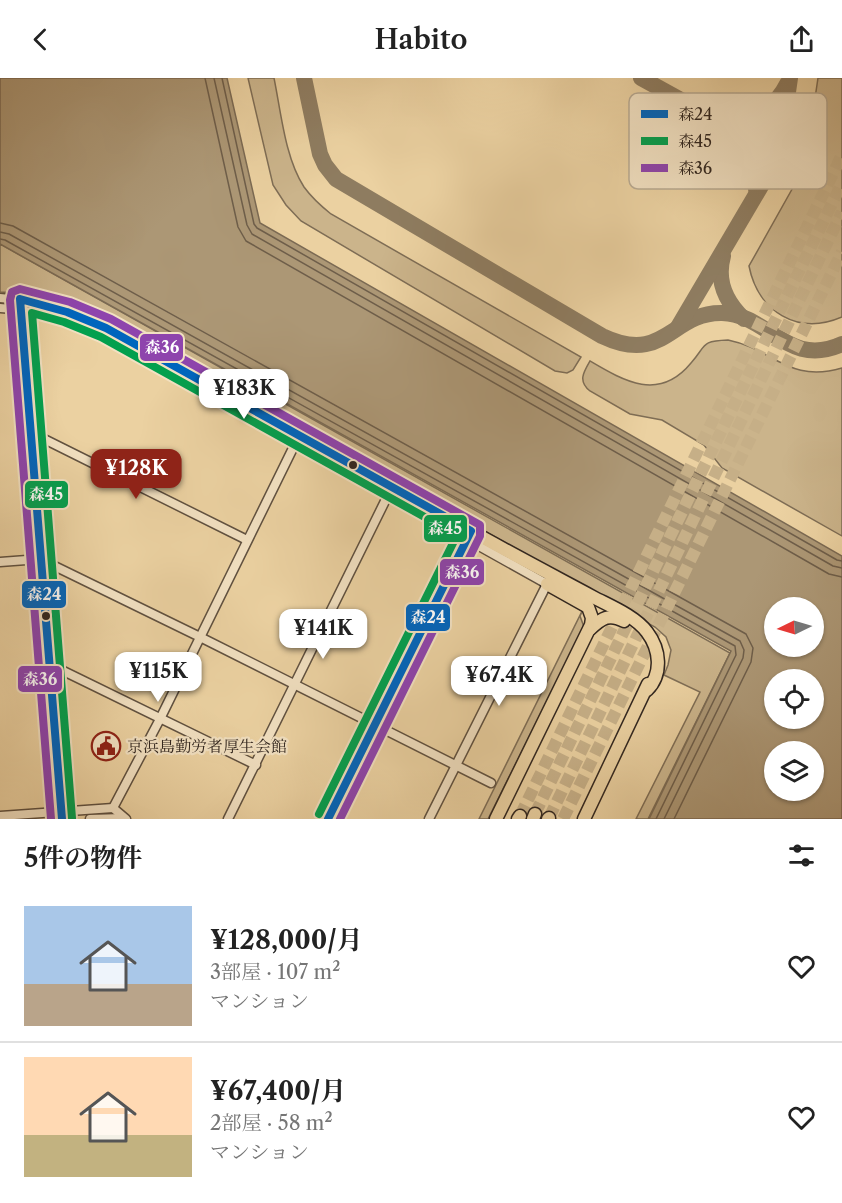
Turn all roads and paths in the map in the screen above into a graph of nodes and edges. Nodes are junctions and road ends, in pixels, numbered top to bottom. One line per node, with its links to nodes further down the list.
1 (0, 298): 2 (street)
2 (20, 299): 4 (street); 7 (street)
3 (0, 308): 4 (street)
4 (21, 309): 5 (street); 6 (street)
5 (31, 438): 9 (street); 10 (street)
6 (295, 444): 7 (street); 9 (street)
7 (389, 491): 8 (street); 16 (street)
8 (469, 535): 12 (street); 17 (highway); 19 (street)
9 (247, 540): 14 (street)
10 (40, 559): 11 (street); 14 (street); 15 (street)
11 (0, 562)
12 (547, 584): 13 (highway); 21 (street)
13 (589, 630): 17 (highway); 31 (highway)
14 (201, 637): 16 (street); 18 (street)
15 (49, 664): 18 (street); 24 (street)
16 (296, 684): 19 (street); 20 (street)
17 (647, 690): 32 (highway)
18 (160, 718): 20 (street); 23 (street)
19 (375, 725): 21 (street); 29 (street)
20 (256, 765): 28 (street)
21 (455, 765): 22 (street); 30 (street)
22 (491, 783)
23 (113, 808): 24 (street); 26 (street)
24 (62, 815): 25 (street)
25 (0, 816)
26 (124, 818): 27 (street)
27 (90, 819)
28 (228, 819)
29 (328, 819)
30 (429, 819)
31 (496, 819)
32 (584, 819)

